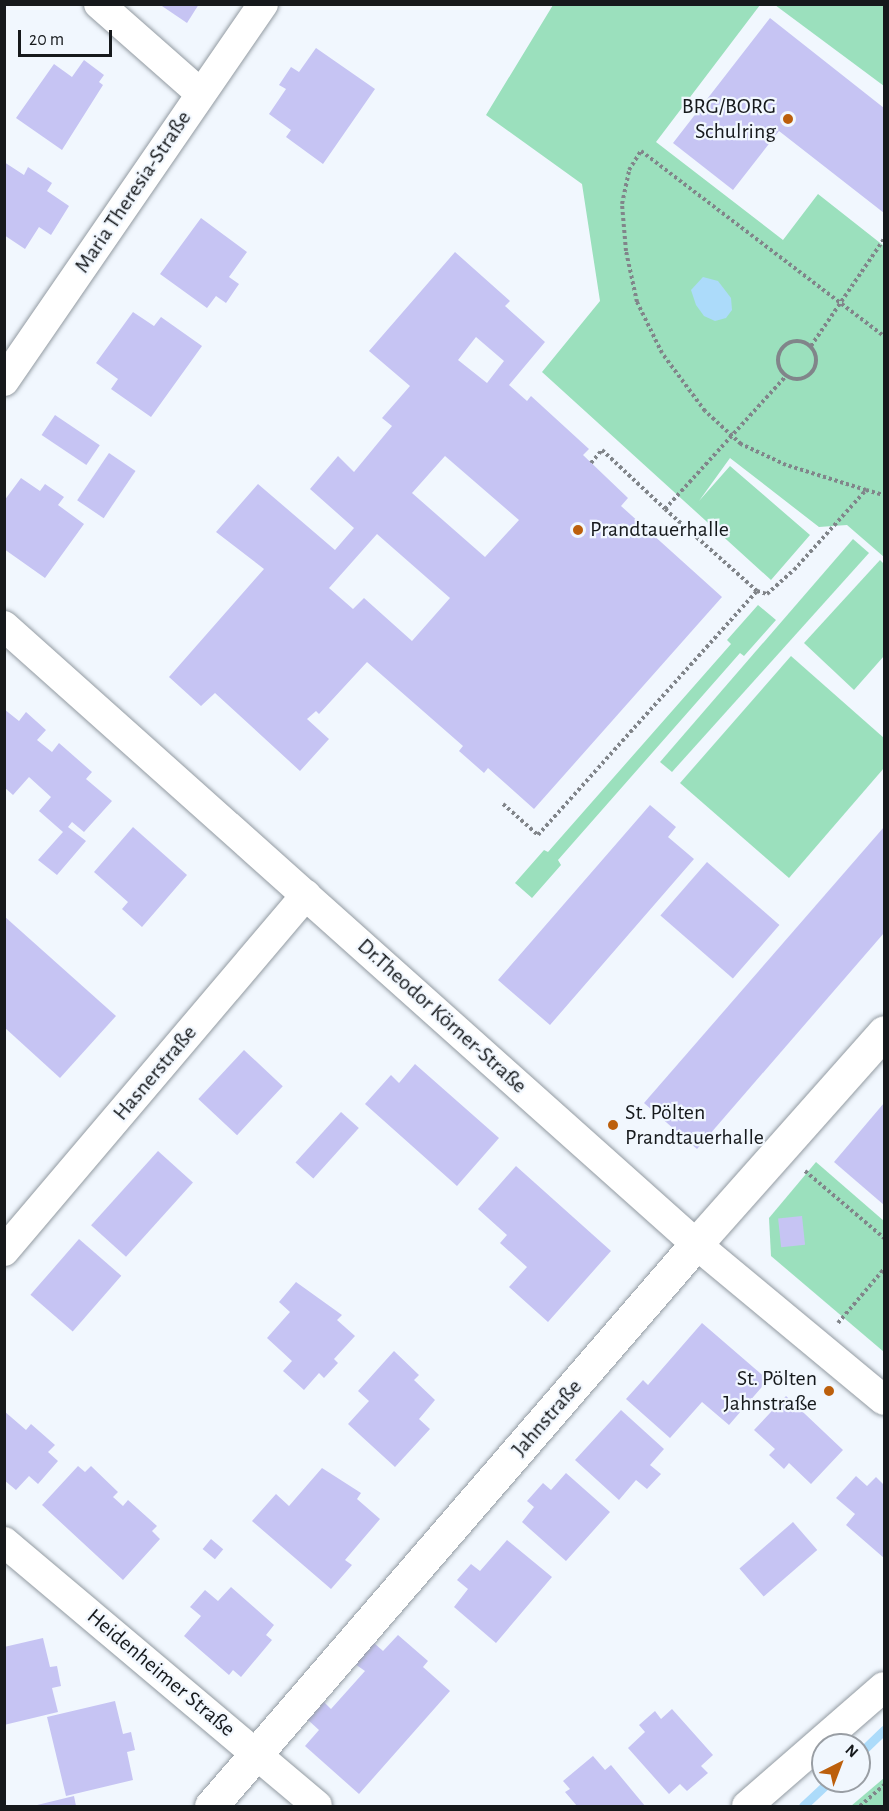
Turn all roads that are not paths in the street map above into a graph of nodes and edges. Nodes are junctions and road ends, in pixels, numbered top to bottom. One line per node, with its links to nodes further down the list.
1 (99, 4): 3 (street)
2 (262, 4): 3 (street, Maria Theresia-Straße)
3 (200, 93): 4 (street, Maria Theresia-Straße)
4 (4, 381)
5 (4, 626): 6 (street, Dr.Theodor Körner-Straße)
6 (306, 895): 8 (street, Dr.Theodor Körner-Straße); 9 (street, Hasnerstraße)
7 (885, 1032): 8 (street, Jahnstraße)
8 (696, 1244): 10 (street, Dr.Theodor Körner-Straße); 13 (street, Jahnstraße)
9 (4, 1251)
10 (885, 1400)
11 (4, 1542): 13 (street, Heidenheimer Straße)
12 (885, 1687): 16 (street)
13 (258, 1755): 14 (street, Jahnstraße); 15 (street, Heidenheimer Straße)
14 (211, 1806)
15 (317, 1806)
16 (747, 1806)

